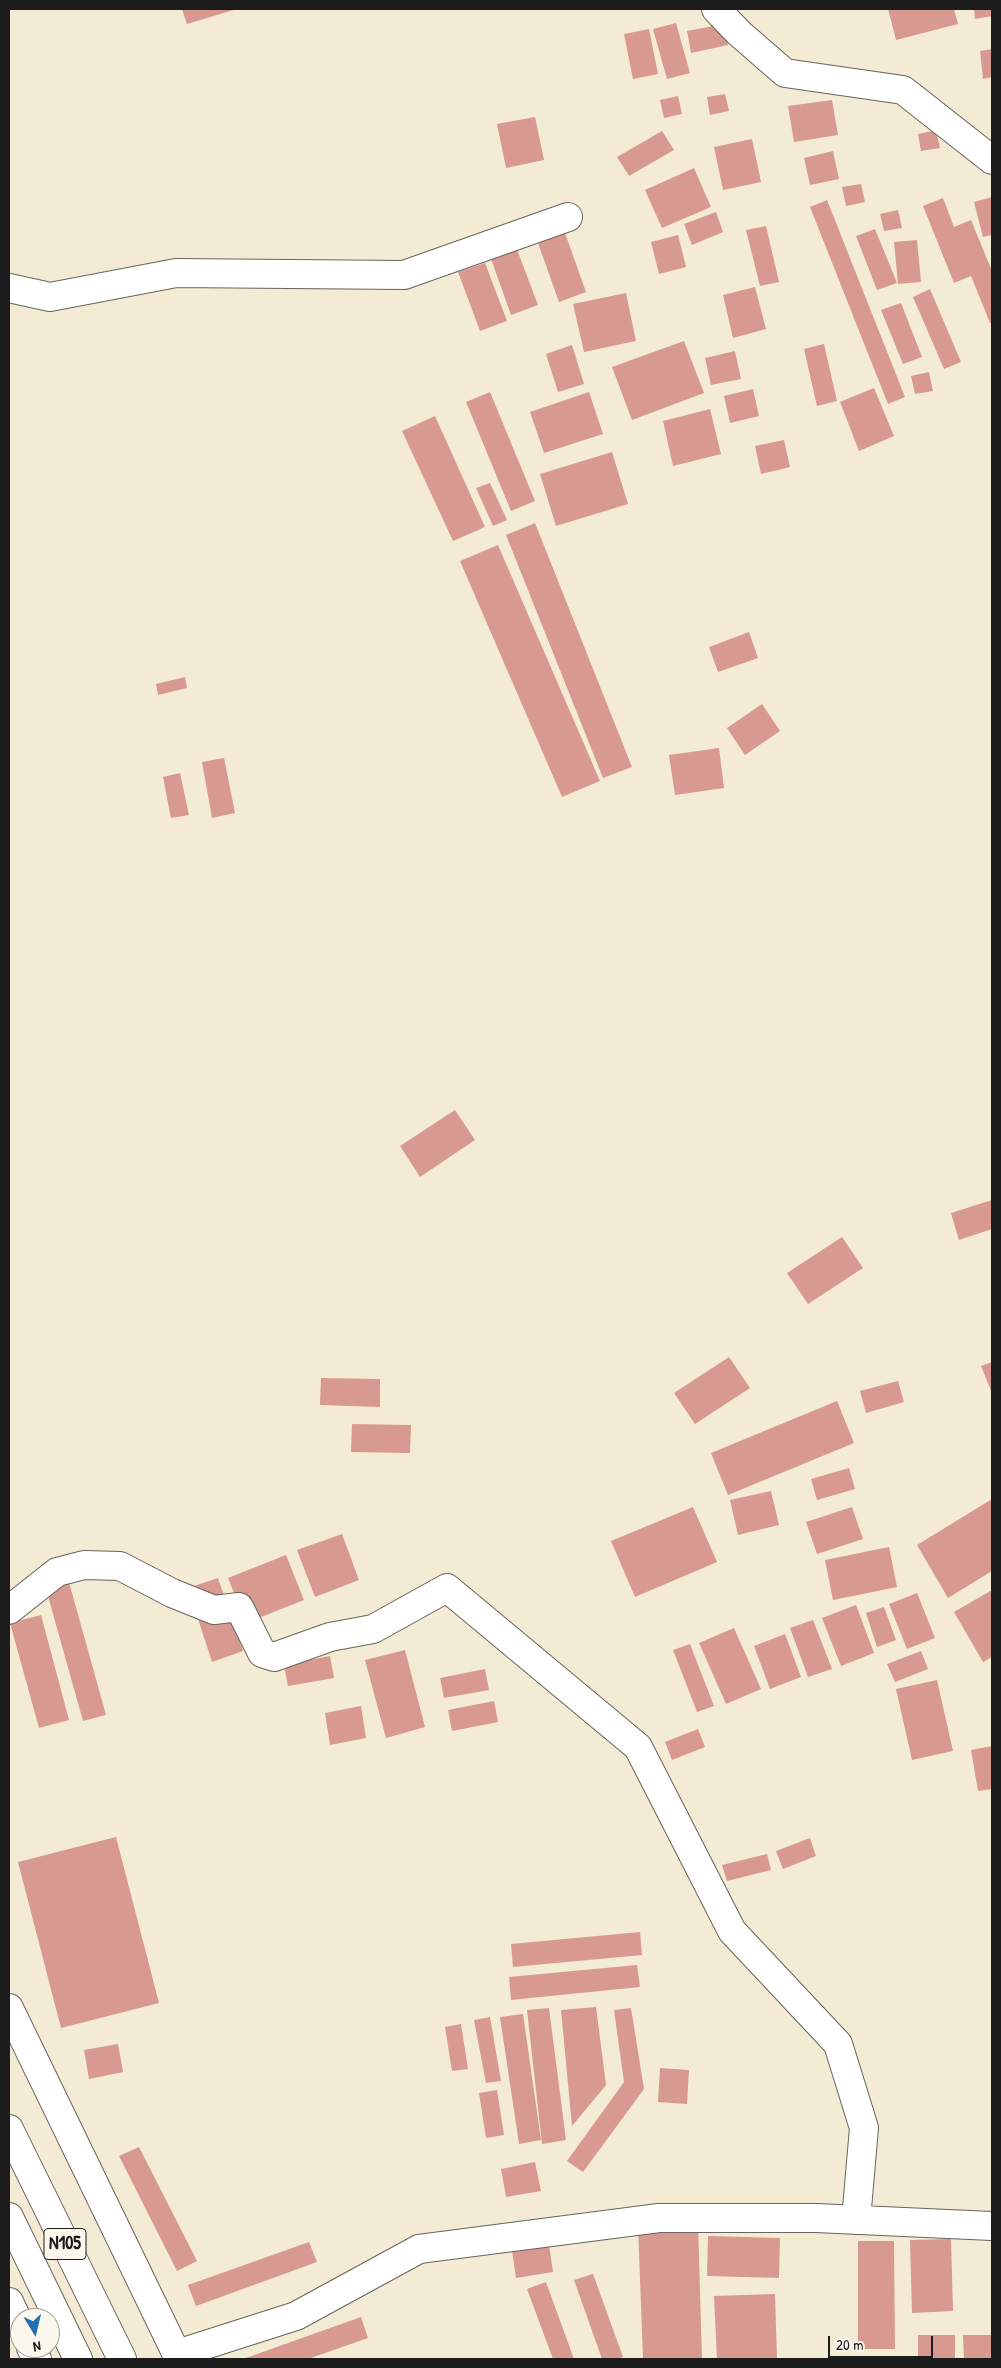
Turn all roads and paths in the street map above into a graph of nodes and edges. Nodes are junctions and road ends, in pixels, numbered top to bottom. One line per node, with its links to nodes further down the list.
1 (716, 9): 2 (main road)
2 (992, 160)
3 (568, 217): 4 (main road)
4 (9, 288)
5 (9, 1610): 9 (main road)
6 (9, 2008): 11 (main road)
7 (9, 2129): 13 (main road, N105)
8 (9, 2218): 12 (main road, N105)
9 (856, 2220): 10 (main road); 11 (main road)
10 (992, 2226)
11 (178, 2357)
12 (78, 2359)
13 (122, 2359)

